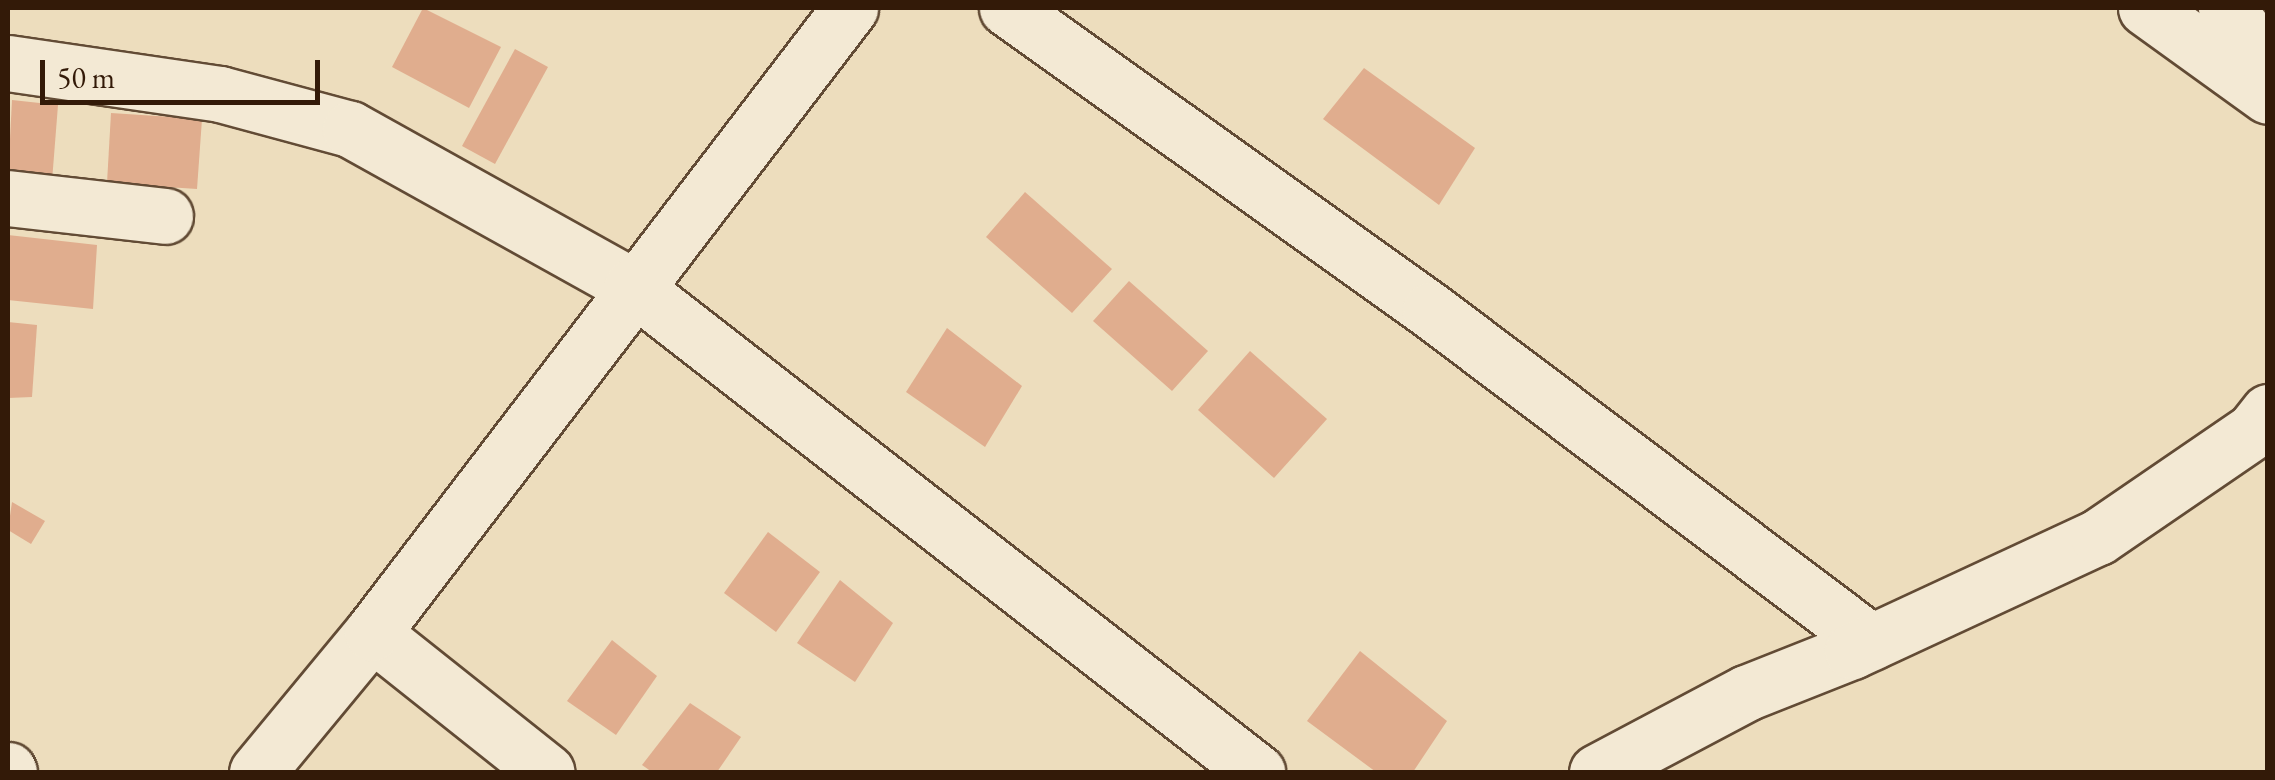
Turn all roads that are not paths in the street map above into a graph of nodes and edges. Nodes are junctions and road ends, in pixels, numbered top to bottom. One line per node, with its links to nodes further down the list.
1 (850, 8): 10 (street)
2 (1008, 8): 13 (street)
3 (2146, 8): 7 (street)
4 (2226, 8): 5 (street)
5 (2268, 61)
6 (8, 63): 10 (street)
7 (2268, 96)
8 (8, 198): 9 (street)
9 (164, 216)
10 (632, 286): 12 (street); 16 (street)
11 (2263, 424): 13 (street)
12 (372, 633): 14 (street); 15 (street)
13 (1871, 642): 17 (street)
14 (257, 772)
15 (547, 772)
16 (1258, 772)
17 (1598, 772)

